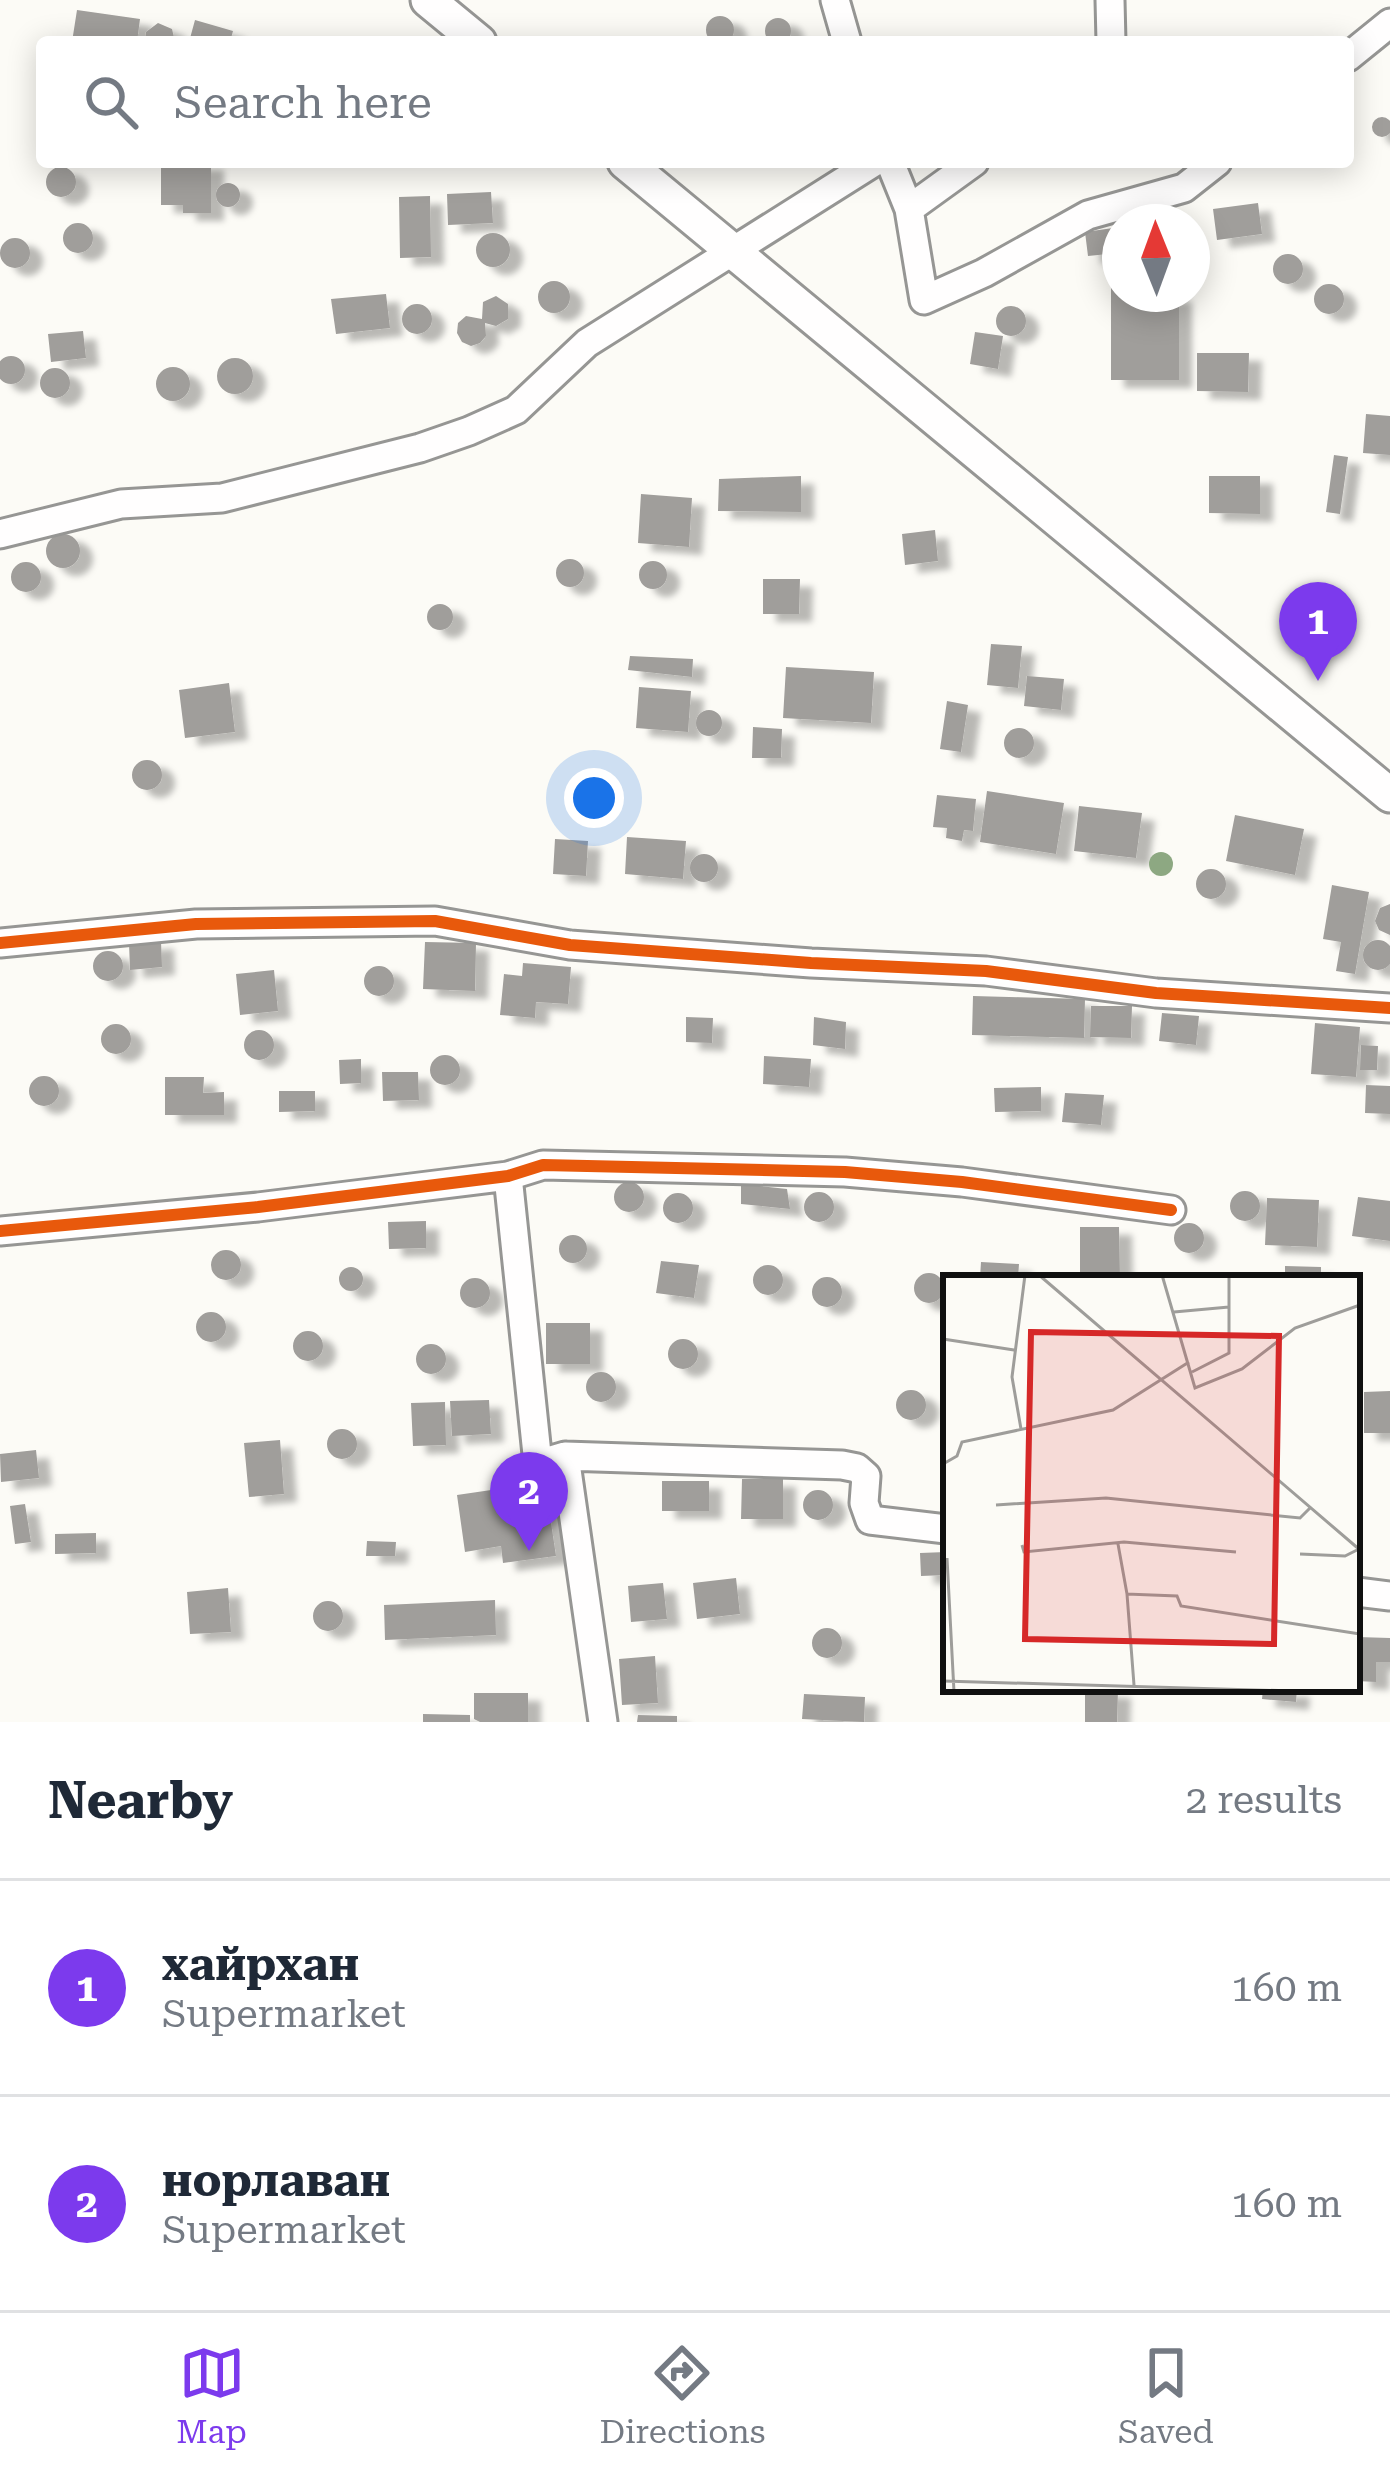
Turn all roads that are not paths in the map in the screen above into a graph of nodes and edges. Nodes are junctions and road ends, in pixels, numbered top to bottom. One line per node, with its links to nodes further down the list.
1 (428, 0): 5 (street)
2 (835, 0): 6 (street)
3 (1110, 0): 7 (street)
4 (1390, 22): 8 (street)
5 (472, 36)
6 (845, 36)
7 (1111, 36)
8 (1354, 52)
9 (632, 168): 15 (street)
10 (864, 168): 15 (street)
11 (892, 168): 14 (street)
12 (966, 168): 14 (street)
13 (1209, 168): 14 (street)
14 (908, 209)
15 (733, 250): 16 (street); 17 (street)
16 (0, 534)
17 (1390, 795)
18 (0, 943): 19 (street)
19 (1390, 1007)
20 (508, 1176): 21 (street); 22 (street); 23 (street)
21 (1171, 1210)
22 (0, 1231)
23 (565, 1456): 24 (street); 27 (street)
24 (943, 1529)
25 (1360, 1592): 26 (street)
26 (1390, 1596)
27 (603, 1722)

